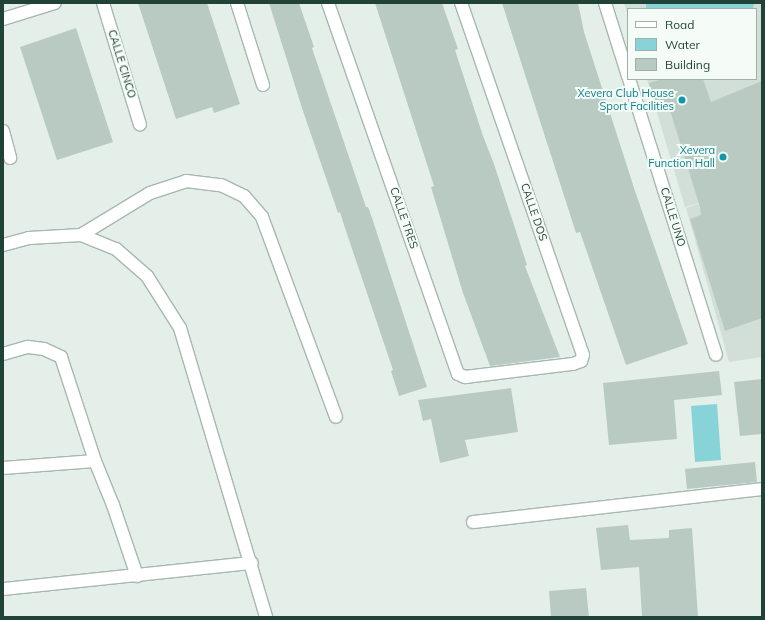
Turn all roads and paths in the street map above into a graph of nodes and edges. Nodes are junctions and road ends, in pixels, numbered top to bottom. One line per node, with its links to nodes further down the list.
1 (55, 3): 7 (street)
2 (103, 3): 11 (street, CALLE CINCO)
3 (237, 3): 10 (street)
4 (328, 3): 18 (street, CALLE TRES)
5 (461, 3): 18 (street, CALLE DOS)
6 (605, 3): 8 (street)
7 (3, 19)
8 (627, 73)
9 (629, 80): 17 (street, CALLE UNO)
10 (262, 85)
11 (140, 125)
12 (3, 131): 13 (street)
13 (10, 158)
14 (81, 235): 15 (street); 19 (street); 24 (street)
15 (3, 245)
16 (3, 354): 20 (street)
17 (716, 355)
18 (519, 371)
19 (336, 417)
20 (94, 461): 21 (street); 25 (street)
21 (3, 468)
22 (762, 489): 23 (street)
23 (473, 522)
24 (252, 563): 25 (street); 27 (street)
25 (137, 576): 26 (street)
26 (3, 589)
27 (266, 617)

